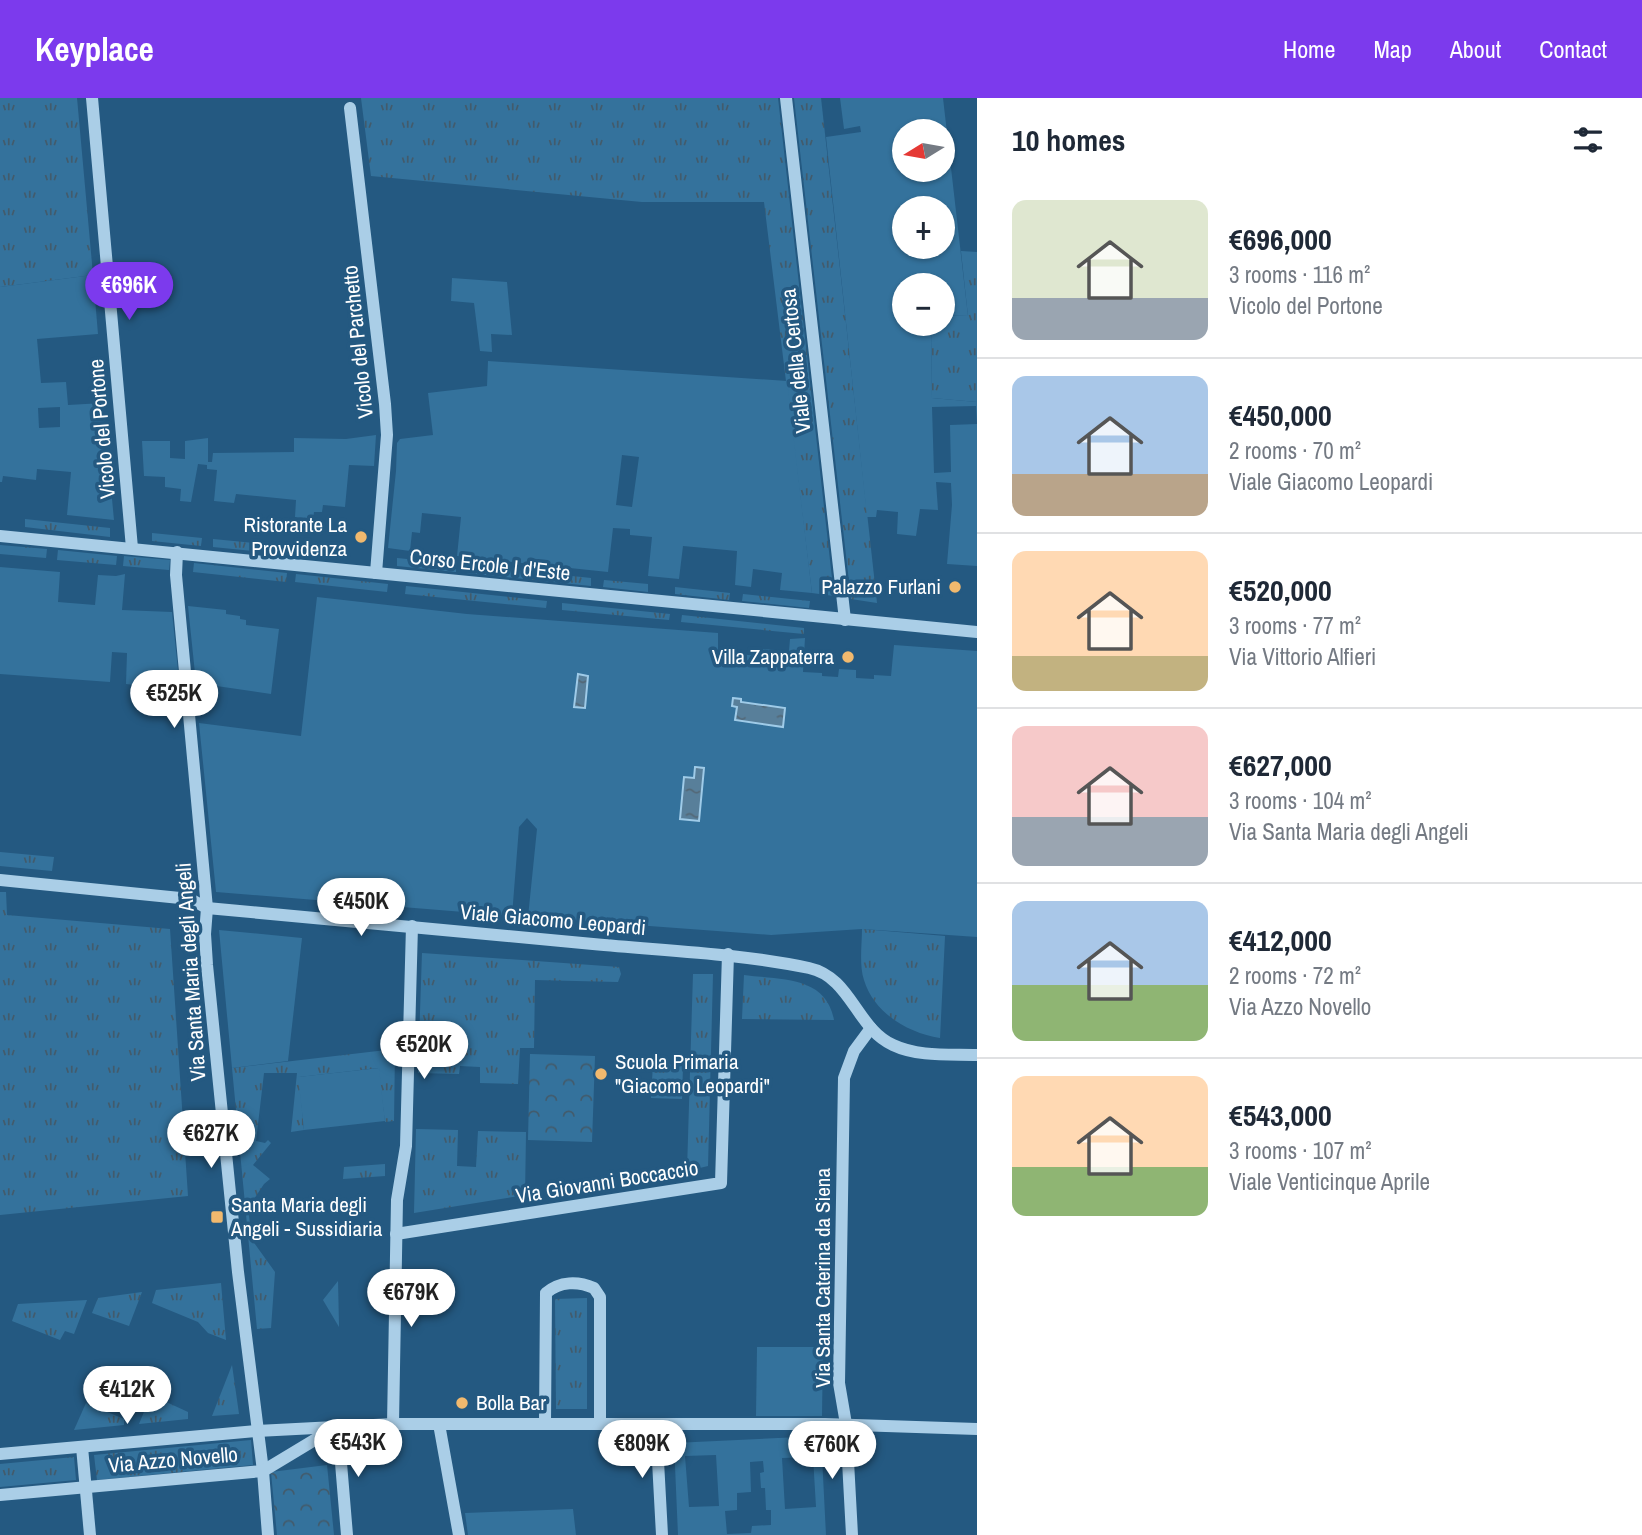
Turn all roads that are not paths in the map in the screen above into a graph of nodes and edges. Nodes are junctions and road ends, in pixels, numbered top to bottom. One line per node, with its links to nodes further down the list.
1 (92, 98): 5 (street, Vicolo del Portone)
2 (786, 98): 8 (street, Viale della Certosa)
3 (350, 108): 7 (street, Vicolo del Parchetto)
4 (0, 536): 5 (street, Corso Ercole I d'Este)
5 (131, 548): 6 (street, Corso Ercole I d'Este)
6 (177, 552): 7 (street, Corso Ercole I d'Este); 11 (street, Via Santa Maria degli Angeli)
7 (376, 573): 8 (street, Corso Ercole I d'Este)
8 (845, 620): 9 (street, Corso Ercole I d'Este)
9 (977, 632)
10 (0, 880): 11 (street, Viale Giacomo Leopardi)
11 (206, 908): 12 (street, Viale Giacomo Leopardi); 25 (street, Via Santa Maria degli Angeli)
12 (412, 926): 13 (street, Viale Giacomo Leopardi); 16 (street)
13 (728, 954): 14 (street, Viale Giacomo Leopardi); 16 (street, Via Giovanni Boccaccio)
14 (871, 1028): 15 (street, Viale Giacomo Leopardi); 22 (street, Via Santa Caterina da Siena)
15 (977, 1055)
16 (396, 1234): 20 (street)
17 (545, 1423): 18 (street, Via Azzo Novello); 18 (street); 21 (street, Via Azzo Novello)
18 (600, 1423): 19 (street, Via Azzo Novello)
19 (656, 1423): 22 (street, Via Azzo Novello); 35 (street)
20 (393, 1424): 21 (street, Via Azzo Novello); 23 (street, Via Azzo Novello)
21 (439, 1424): 34 (street)
22 (846, 1424): 24 (street, Via Azzo Novello); 36 (street, Via Santa Caterina da Siena)
23 (338, 1427): 25 (street, Via Azzo Novello); 28 (street); 33 (street)
24 (977, 1429)
25 (257, 1431): 26 (street, Via Azzo Novello); 28 (street, Via Santa Maria degli Angeli)
26 (82, 1447): 27 (street, Via Azzo Novello); 29 (street, Via Azzo Novello)
27 (0, 1454)
28 (262, 1471): 29 (street, Via Azzo Novello); 32 (street, Via Santa Maria degli Angeli)
29 (86, 1487): 30 (street, Via Azzo Novello); 31 (street)
30 (0, 1495)
31 (90, 1535)
32 (268, 1535)
33 (347, 1535)
34 (459, 1535)
35 (662, 1535)
36 (852, 1535)

